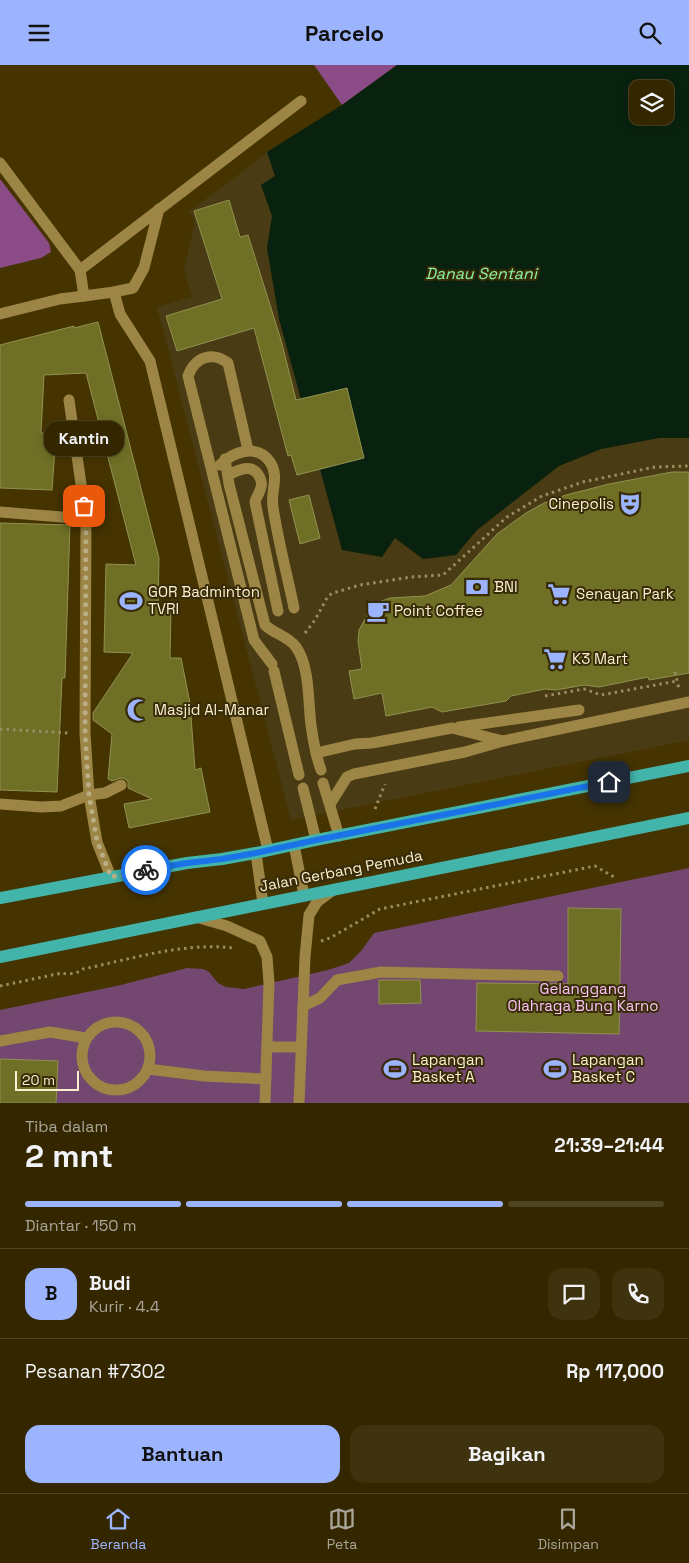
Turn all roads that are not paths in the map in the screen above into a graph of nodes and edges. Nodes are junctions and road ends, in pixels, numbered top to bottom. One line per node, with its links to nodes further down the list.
1 (301, 101): 3 (lane)
2 (0, 163): 4 (lane)
3 (160, 209): 4 (lane); 5 (lane)
4 (80, 269): 6 (lane)
5 (114, 293): 6 (lane); 35 (lane)
6 (84, 296): 7 (lane)
7 (0, 314)
8 (69, 400): 14 (lane)
9 (248, 450): 10 (lane); 11 (lane); 15 (lane)
10 (226, 459): 11 (lane); 12 (lane)
11 (211, 473): 24 (lane)
12 (228, 475): 16 (lane); 21 (lane)
13 (0, 513): 14 (lane)
14 (86, 519): 28 (lane)
15 (294, 608)
16 (278, 611)
17 (689, 702): 20 (lane)
18 (579, 710): 19 (lane)
19 (452, 728): 20 (lane); 21 (lane)
20 (503, 741): 29 (lane)
21 (316, 753): 23 (lane)
22 (689, 766): 32 (main road)
23 (320, 769)
24 (299, 773)
25 (323, 783): 29 (lane)
26 (121, 785): 28 (lane)
27 (303, 788): 33 (lane)
28 (89, 795): 30 (lane); 37 (lane)
29 (330, 804): 32 (lane)
30 (0, 805)
31 (689, 818): 38 (main road, Jalan Gerbang Pemuda)
32 (339, 836): 33 (main road)
33 (316, 840): 34 (main road)
34 (294, 845): 35 (main road); 39 (lane)
35 (268, 850): 36 (main road)
36 (256, 853): 37 (main road); 41 (lane)
37 (111, 877): 40 (main road)
38 (334, 889): 39 (main road, Jalan Gerbang Pemuda); 45 (lane)
39 (304, 895): 41 (main road, Jalan Gerbang Pemuda)
40 (0, 898)
41 (263, 904): 42 (main road, Jalan Gerbang Pemuda)
42 (196, 917): 43 (main road, Jalan Gerbang Pemuda); 48 (lane)
43 (0, 957)
44 (558, 976): 45 (lane)
45 (303, 1006): 49 (lane)
46 (86, 1038): 47 (lane); 50 (lane); 50 (lane)
47 (0, 1041)
48 (267, 1047): 49 (lane); 51 (lane)
49 (301, 1047): 53 (lane)
50 (148, 1069): 51 (lane)
51 (266, 1079): 52 (lane)
52 (265, 1103)
53 (299, 1103)

